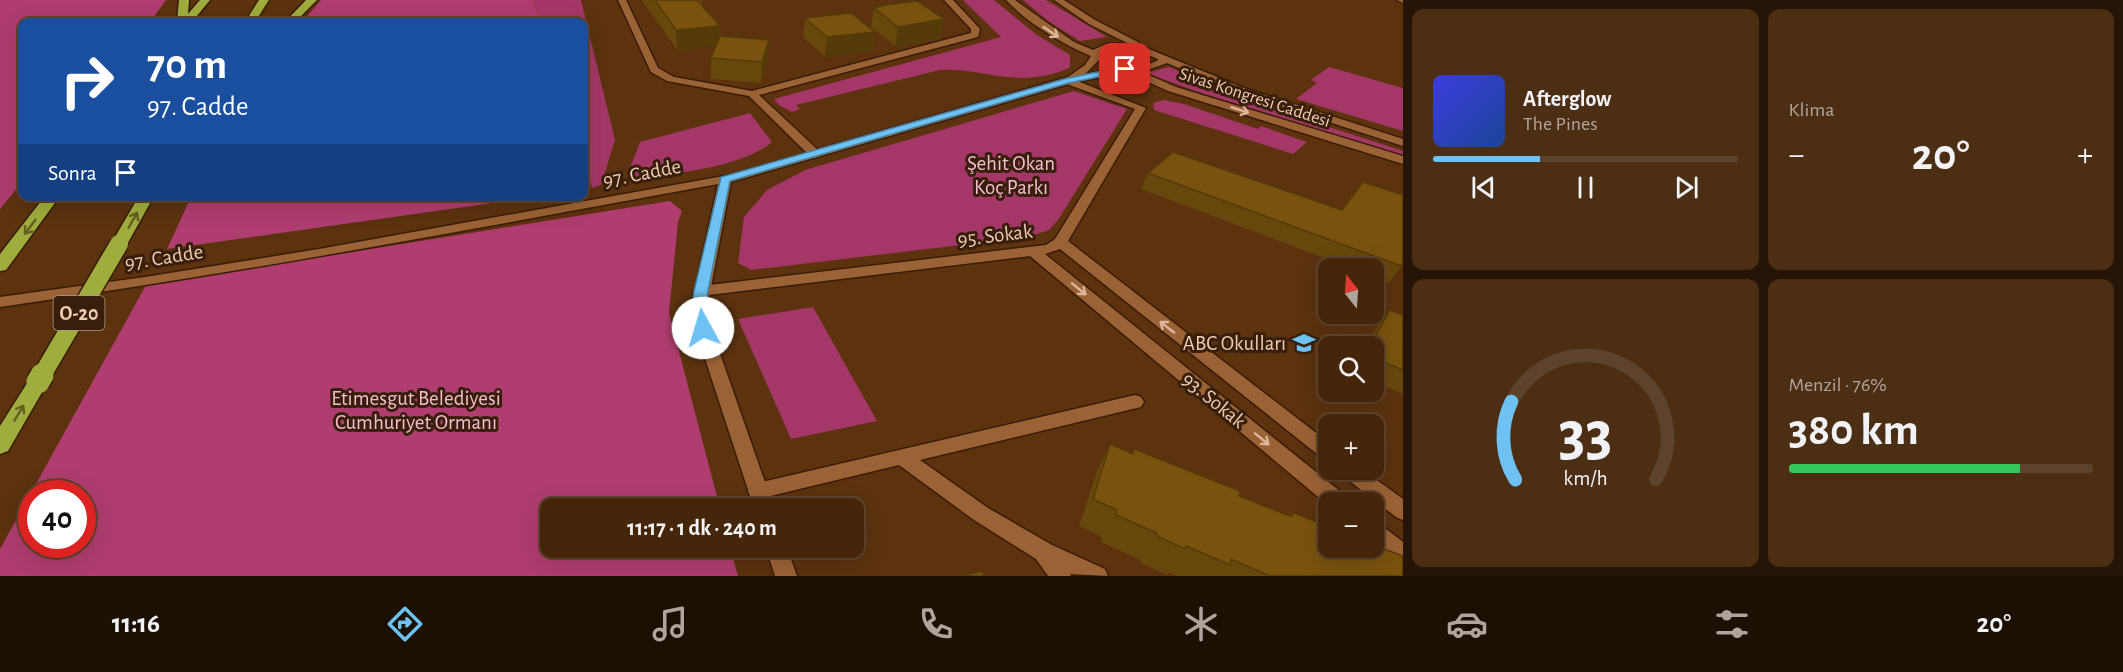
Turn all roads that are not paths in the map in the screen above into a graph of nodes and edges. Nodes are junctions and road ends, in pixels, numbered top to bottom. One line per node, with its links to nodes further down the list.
1 (184, 0): 9 (highway)
2 (205, 0): 10 (highway)
3 (264, 0): 11 (highway)
4 (312, 0): 12 (highway)
5 (622, 0): 18 (street)
6 (948, 0): 18 (street)
7 (1010, 0): 14 (street, Sivas Kongresi Caddesi, one-way to 14)
8 (1058, 0): 13 (street)
9 (182, 18)
10 (190, 18)
11 (253, 18)
12 (294, 18)
13 (1145, 49): 14 (street, 97. Cadde); 15 (street, Sivas Kongresi Caddesi)
14 (1097, 57): 16 (street, Sivas Kongresi Caddesi); 17 (street, 97. Cadde)
15 (1162, 57): 16 (street, 97. Cadde); 19 (street, Sivas Kongresi Caddesi)
16 (1125, 69): 17 (street, 97. Cadde); 21 (street, Sivas Kongresi Caddesi, one-way to 21)
17 (1069, 80): 20 (street, 97. Cadde); 25 (street, 95. Sokak)
18 (752, 94): 20 (street)
19 (1403, 143)
20 (815, 154): 22 (street, 97. Cadde)
21 (1403, 160)
22 (725, 179): 28 (street); 29 (street, 97. Cadde)
23 (49, 201): 27 (highway, one-way to 27)
24 (144, 201): 32 (highway, O-20, one-way to 24, bridge)
25 (1059, 242): 26 (street, 95. Sokak); 31 (street, 93. Sokak, one-way to 25)
26 (1034, 252): 28 (street, 95. Sokak); 35 (street, 93. Sokak, one-way to 35)
27 (3, 262)
28 (701, 291): 36 (street)
29 (0, 302)
30 (1135, 402): 33 (street)
31 (1318, 444)
32 (0, 445)
33 (901, 457): 37 (street); 40 (street)
34 (1363, 480): 38 (street)
35 (1327, 492)
36 (760, 498)
37 (768, 498)
38 (1403, 511)
39 (1384, 539): 41 (street)
40 (1044, 552): 44 (street); 45 (street)
41 (1403, 555)
42 (780, 558): 43 (street)
43 (786, 576)
44 (1060, 576)
45 (1097, 576)

